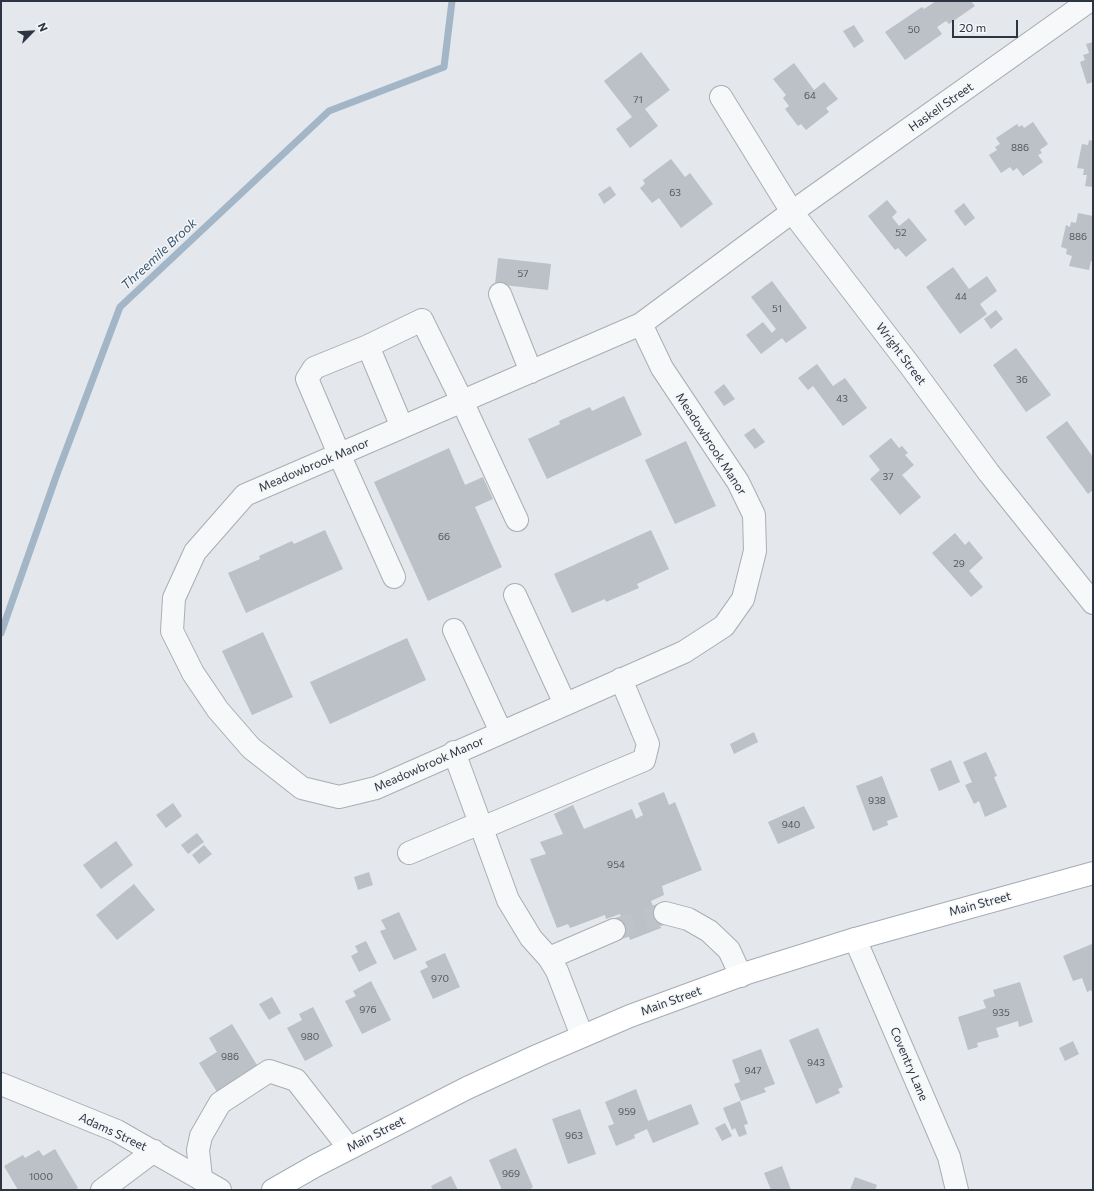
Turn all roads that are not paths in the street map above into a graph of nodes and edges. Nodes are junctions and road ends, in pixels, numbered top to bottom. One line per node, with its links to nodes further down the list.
1 (1089, 1): 3 (street, Haskell Street)
2 (720, 96): 3 (street, Wright Street)
3 (792, 212): 5 (street, Meadowbrook Manor); 14 (street, Wright Street)
4 (500, 294): 7 (street)
5 (641, 324): 7 (street, Meadowbrook Manor); 16 (street, Meadowbrook Manor)
6 (368, 346): 8 (street); 9 (street); 10 (street)
7 (531, 372): 8 (street, Meadowbrook Manor)
8 (462, 401): 9 (street, Meadowbrook Manor); 11 (street)
9 (402, 427): 10 (street, Meadowbrook Manor)
10 (339, 454): 12 (street); 19 (street, Meadowbrook Manor)
11 (517, 520)
12 (394, 577)
13 (514, 595): 17 (street)
14 (1093, 603)
15 (454, 630): 18 (street)
16 (622, 679): 17 (street, Meadowbrook Manor); 20 (street)
17 (565, 704): 18 (street, Meadowbrook Manor)
18 (501, 732): 19 (street, Meadowbrook Manor)
19 (454, 752): 20 (street)
20 (481, 825): 21 (street); 26 (street)
21 (409, 853)
22 (1093, 873): 25 (main road, Main Street)
23 (665, 913): 27 (street)
24 (614, 930): 26 (street)
25 (855, 939): 27 (main road, Main Street); 36 (street, Coventry Lane)
26 (549, 958): 28 (street)
27 (741, 976): 28 (main road, Main Street)
28 (582, 1036): 30 (main road, Main Street)
29 (1, 1084): 31 (street, Adams Street)
30 (349, 1148): 32 (street); 35 (main road, Main Street)
31 (154, 1151): 32 (street, Adams Street); 33 (street)
32 (201, 1178): 34 (street, Adams Street)
33 (102, 1190)
34 (220, 1190)
35 (274, 1190)
36 (957, 1190)

